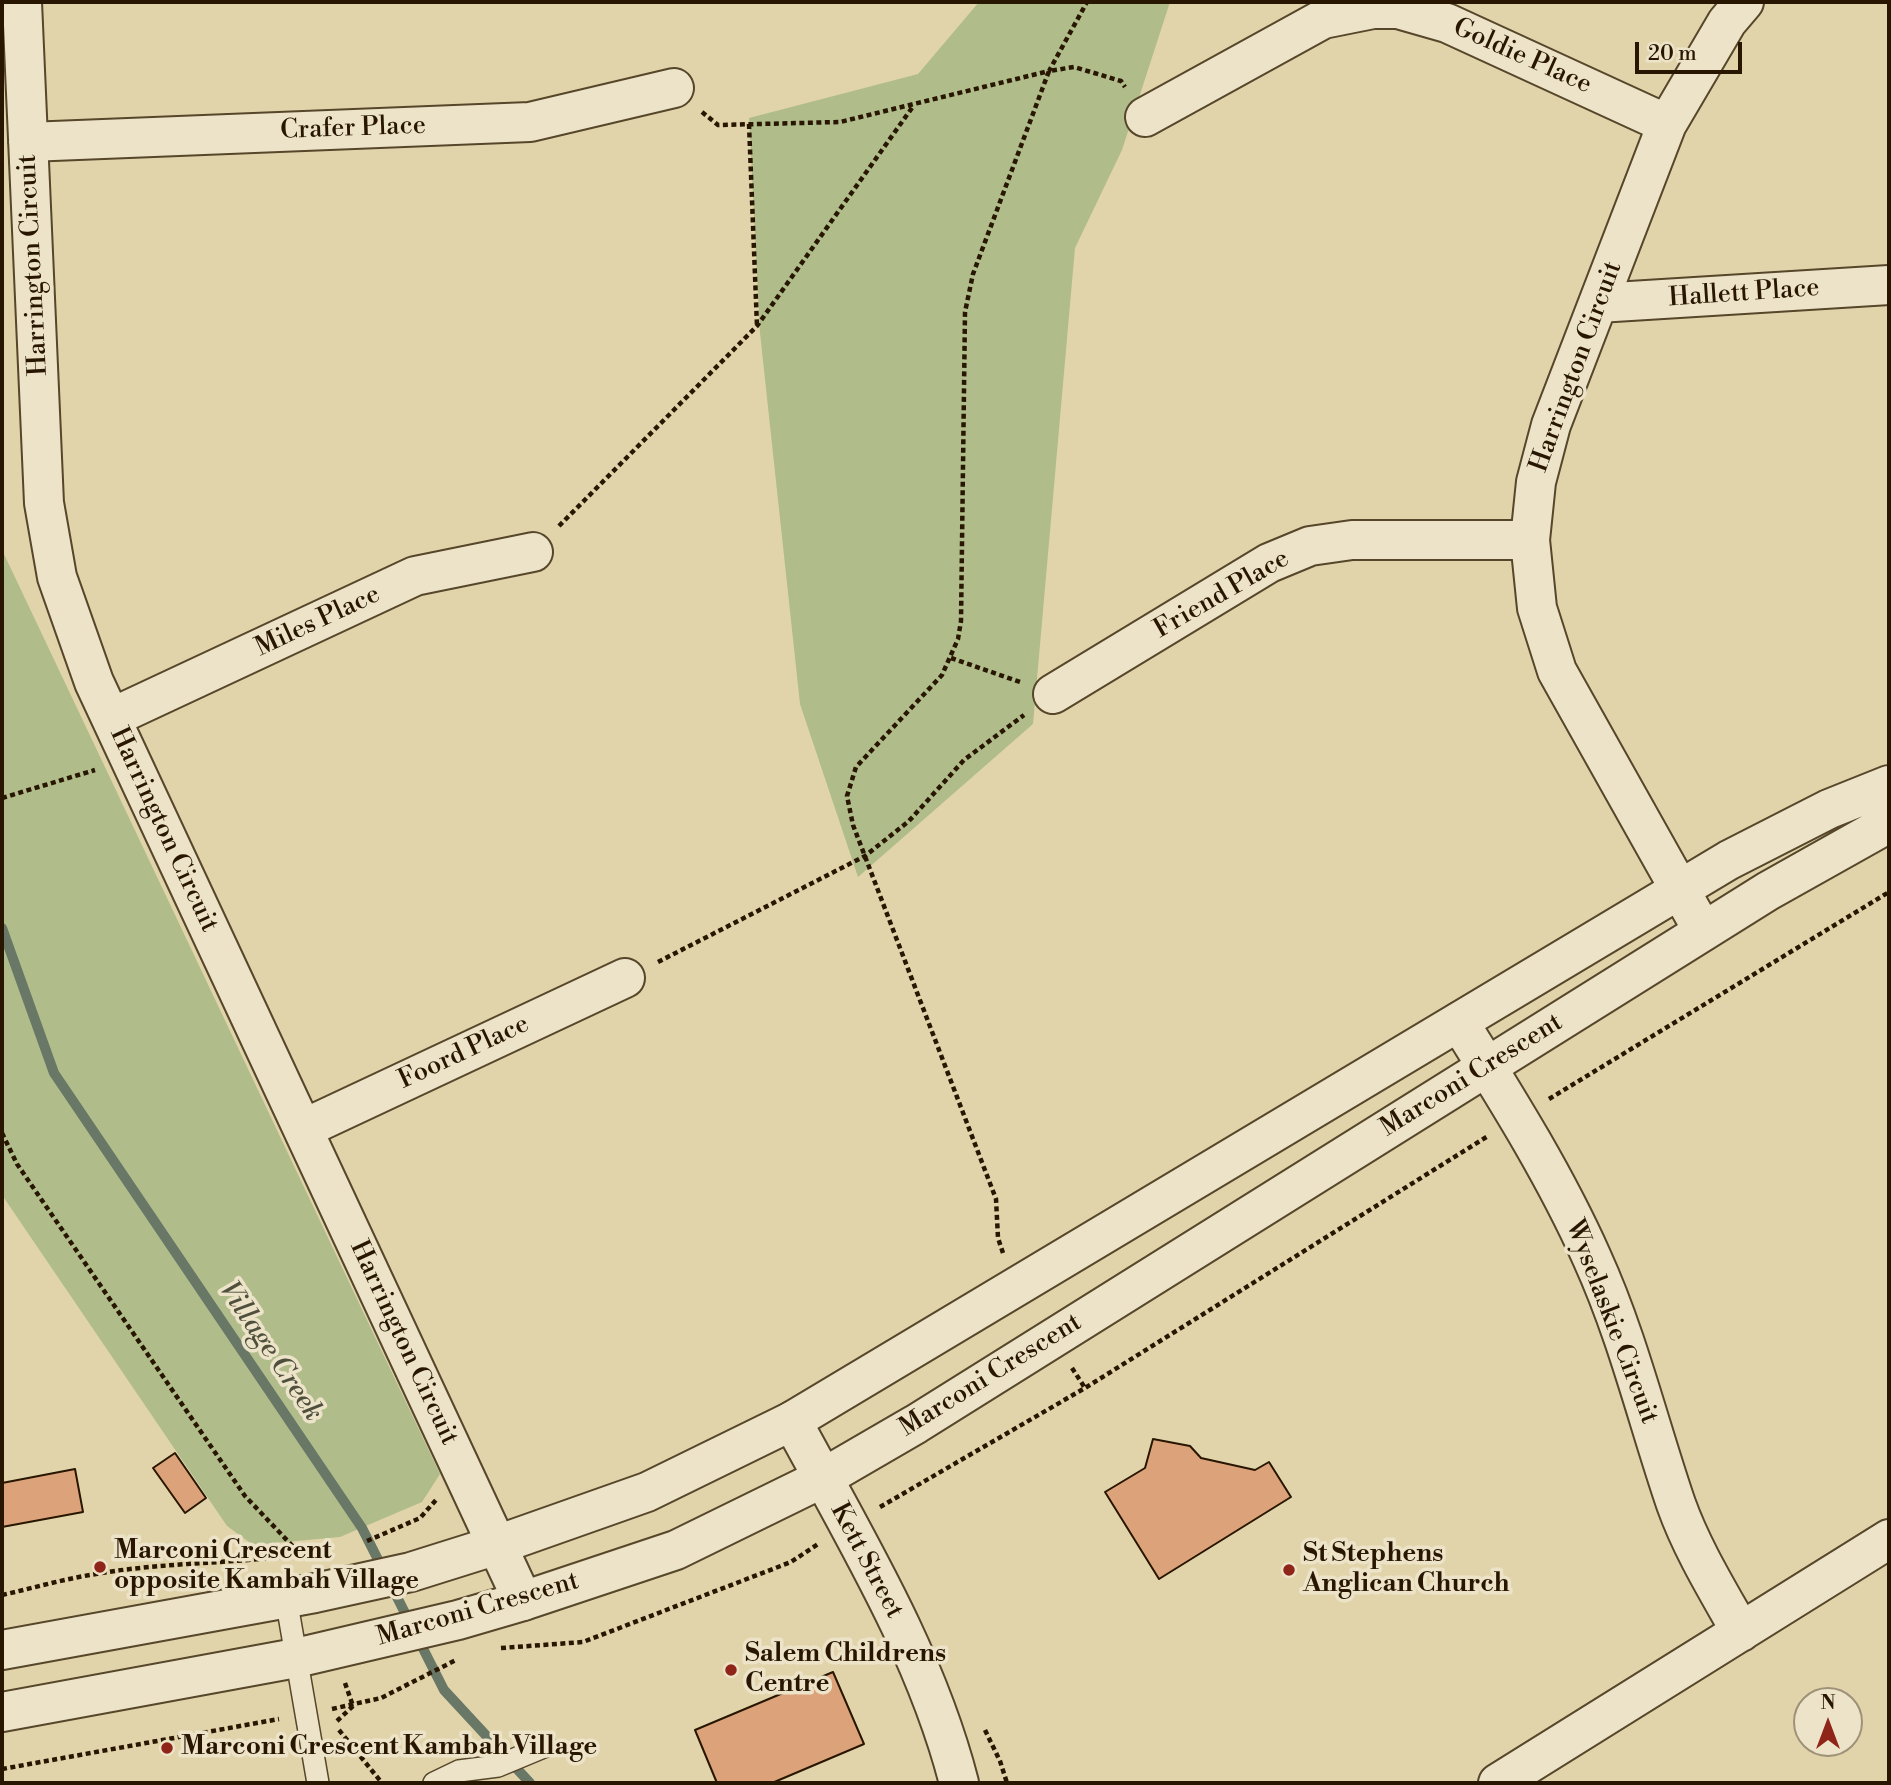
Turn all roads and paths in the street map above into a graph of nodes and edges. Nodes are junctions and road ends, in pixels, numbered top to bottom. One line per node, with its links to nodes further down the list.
1 (22, 2): 10 (street, Harrington Circuit)
2 (1087, 2): 4 (path)
3 (1744, 2): 9 (street, Harrington Circuit)
4 (1049, 71): 6 (path); 7 (path); 16 (path)
5 (674, 88): 8 (path); 10 (street, Crafer Place)
6 (914, 105): 8 (path); 13 (path)
7 (1145, 117): 9 (street, Goldie Place)
8 (749, 124): 13 (path)
9 (1667, 124): 12 (street, Harrington Circuit)
10 (28, 142): 18 (street, Harrington Circuit)
11 (1889, 285): 12 (street, Hallett Place)
12 (1598, 303): 14 (street, Harrington Circuit)
13 (757, 326): 15 (path)
14 (1530, 541): 17 (street, Friend Place); 24 (street, Harrington Circuit)
15 (533, 552): 18 (street, Miles Place)
16 (951, 658): 17 (path); 23 (path)
17 (1053, 694): 23 (path)
18 (111, 718): 19 (street, Harrington Circuit)
19 (130, 759): 21 (path); 31 (street, Harrington Circuit)
20 (1889, 785): 24 (street, Marconi Crescent)
21 (2, 798)
22 (1889, 823): 26 (street, Marconi Crescent)
23 (865, 856): 27 (path); 33 (path)
24 (1680, 890): 26 (street, Harrington Circuit); 28 (street, Marconi Crescent)
25 (1889, 892): 30 (path)
26 (1703, 932): 29 (street, Marconi Crescent)
27 (625, 978): 31 (street, Foord Place)
28 (1459, 1022): 29 (street, Wyselaskie Circuit); 33 (street, Marconi Crescent)
29 (1487, 1067): 30 (street, Wyselaskie Circuit); 34 (street, Marconi Crescent)
30 (1518, 1118): 35 (path); 46 (street, Wyselaskie Circuit)
31 (303, 1129): 42 (street, Harrington Circuit)
32 (2, 1133): 43 (path)
33 (1020, 1285): 36 (street, Marconi Crescent)
34 (1053, 1339): 35 (path); 37 (street, Marconi Crescent)
35 (1085, 1388): 38 (path)
36 (792, 1421): 37 (street, Kett Street); 42 (street, Marconi Crescent)
37 (822, 1478): 38 (street, Kett Street); 45 (street, Marconi Crescent)
38 (848, 1525): 47 (path); 59 (street, Kett Street)
39 (390, 1533): 41 (path)
40 (1889, 1539): 46 (street)
41 (364, 1542)
42 (497, 1545): 44 (street, Marconi Crescent); 45 (street, Harrington Circuit)
43 (2, 1595)
44 (286, 1598): 48 (street, Marconi Crescent); 49 (lane)
45 (523, 1601): 49 (street, Marconi Crescent)
46 (1741, 1632): 60 (street)
47 (492, 1648)
48 (2, 1650)
49 (296, 1658): 51 (street, Marconi Crescent); 52 (lane)
50 (457, 1660): 52 (path)
51 (2, 1712)
52 (306, 1714): 55 (path); 56 (lane)
53 (334, 1723): 57 (path)
54 (546, 1746): 58 (lane)
55 (2, 1769)
56 (318, 1783)
57 (382, 1783)
58 (434, 1783)
59 (959, 1783)
60 (1498, 1783)

